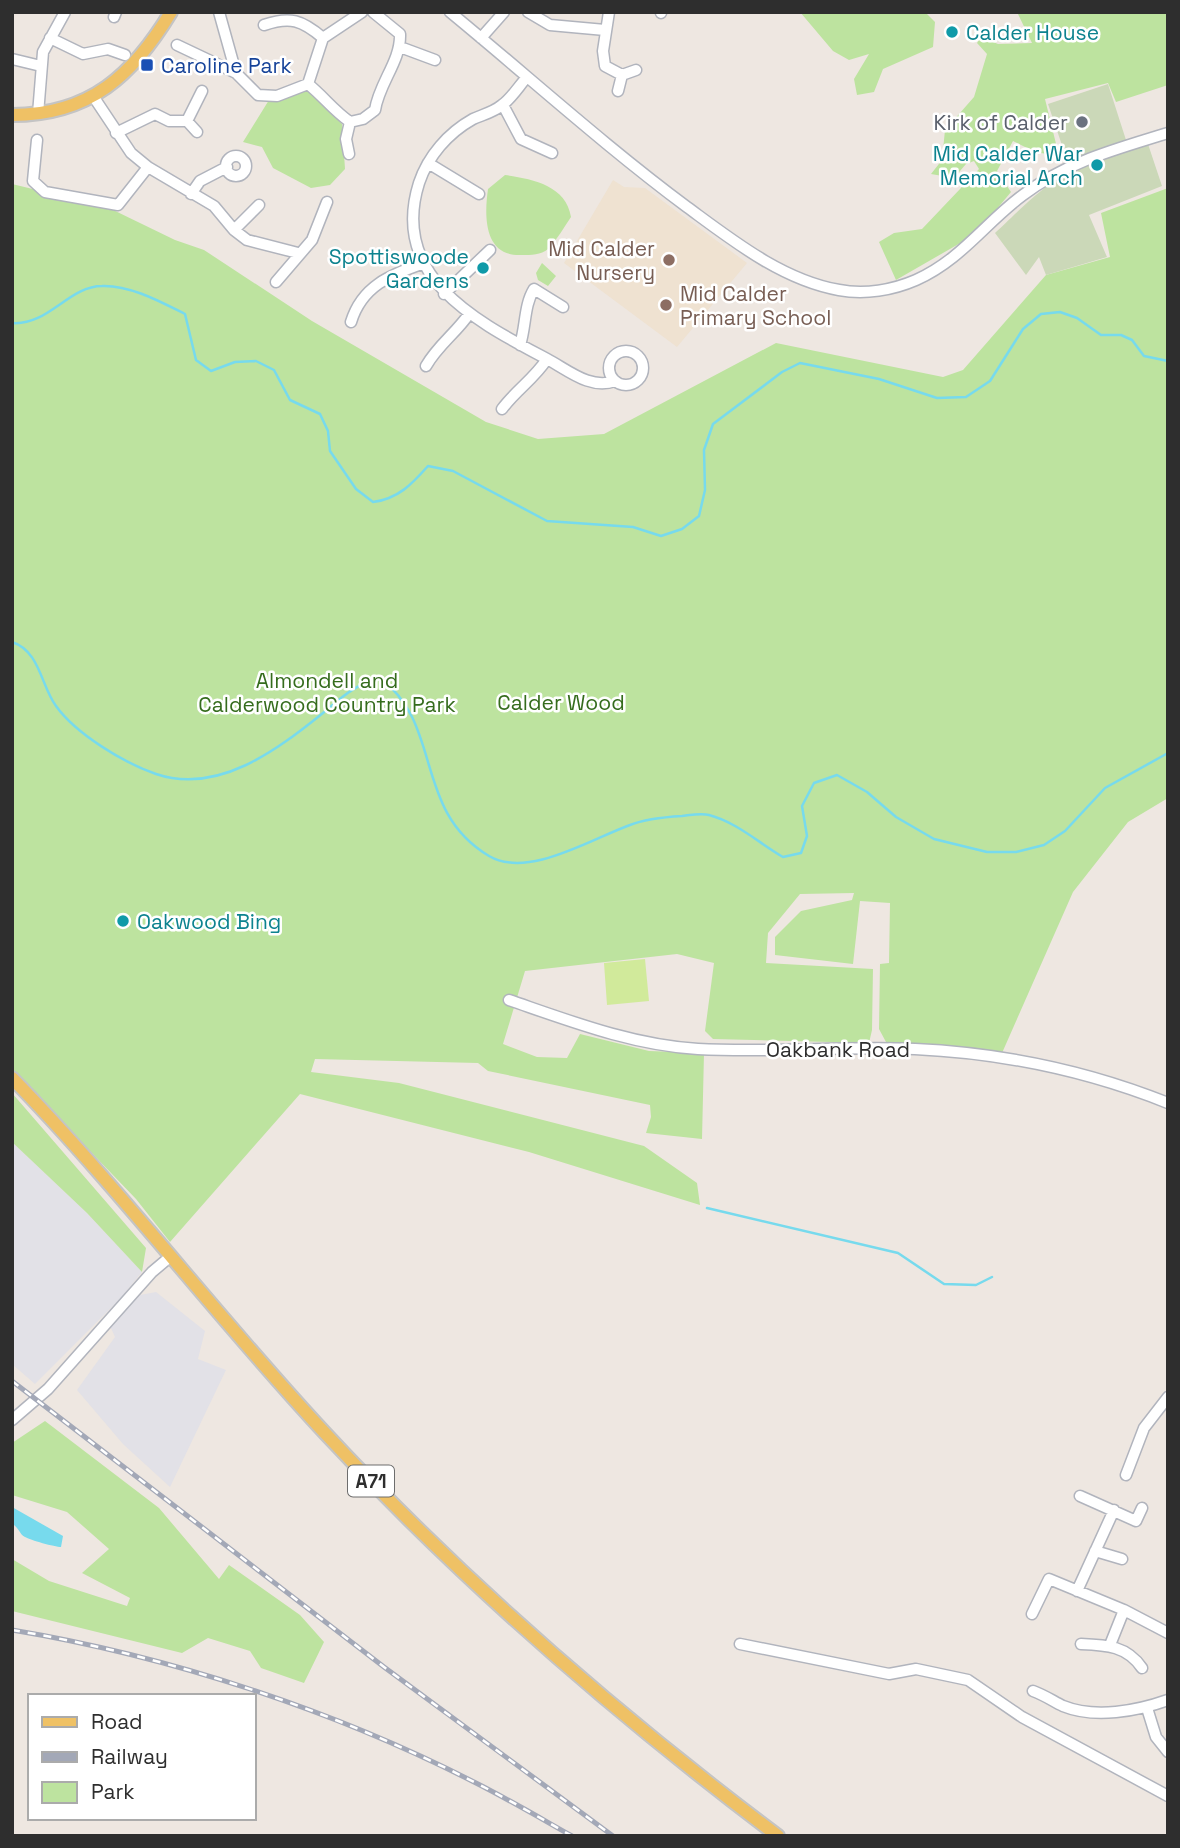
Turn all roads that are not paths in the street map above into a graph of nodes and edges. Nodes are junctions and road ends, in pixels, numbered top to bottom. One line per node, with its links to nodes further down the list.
1 (64, 12): 13 (street)
2 (171, 12): 31 (main road)
3 (219, 12): 25 (street)
4 (362, 12): 14 (street)
5 (373, 12): 18 (street)
6 (450, 12): 15 (street)
7 (504, 12): 15 (street)
8 (528, 12): 12 (street)
9 (608, 12): 12 (street)
10 (294, 15): 11 (street); 14 (street)
11 (264, 24)
12 (605, 30): 26 (street)
13 (50, 38): 19 (street); 23 (street)
14 (323, 38): 28 (street)
15 (481, 38): 27 (street)
16 (90, 41): 19 (street)
17 (177, 45): 25 (street)
18 (400, 47): 22 (street); 36 (street)
19 (93, 52): 20 (street)
20 (125, 55)
21 (12, 59): 23 (street)
22 (435, 60)
23 (41, 66): 33 (street)
24 (636, 70): 26 (street)
25 (236, 73): 28 (street)
26 (622, 75): 30 (street)
27 (527, 77): 32 (street); 39 (street)
28 (308, 84): 36 (street)
29 (202, 91): 35 (street)
30 (618, 91)
31 (93, 96): 33 (main road); 38 (street)
32 (503, 105): 41 (street); 43 (street)
33 (38, 114): 34 (main road)
34 (12, 115)
35 (187, 121): 37 (street); 38 (street)
36 (350, 122): 42 (street)
37 (197, 132)
38 (116, 133): 44 (street)
39 (1168, 133)
40 (37, 141): 44 (street)
41 (552, 153)
42 (349, 154)
43 (428, 163): 47 (street); 53 (street)
44 (148, 167): 46 (street)
45 (227, 167): 46 (street)
46 (191, 194): 50 (street)
47 (479, 194)
48 (327, 202): 52 (street)
49 (259, 205): 50 (street)
50 (234, 230): 52 (street)
51 (490, 250): 55 (street)
52 (298, 253): 54 (street)
53 (424, 263): 55 (street); 58 (street)
54 (276, 282)
55 (444, 294): 57 (street)
56 (563, 307): 59 (street)
57 (469, 314): 59 (street); 61 (street)
58 (351, 323)
59 (520, 345): 60 (street)
60 (547, 359): 62 (street); 63 (street)
61 (426, 366)
62 (615, 381)
63 (508, 406)
64 (509, 1000): 66 (street, Oakbank Road)
65 (12, 1077): 67 (main road, A71)
66 (1168, 1103)
67 (171, 1256): 69 (street); 89 (main road, A71)
68 (1168, 1397): 70 (street)
69 (12, 1420)
70 (1126, 1475)
71 (1080, 1496): 73 (street)
72 (1142, 1508): 73 (street)
73 (1114, 1510): 74 (street)
74 (1095, 1551): 75 (street); 76 (street)
75 (1122, 1559)
76 (1077, 1591): 77 (street); 78 (street)
77 (1124, 1610): 79 (street); 82 (street)
78 (1032, 1614)
79 (1168, 1633)
80 (740, 1644): 88 (street)
81 (1081, 1644): 82 (street)
82 (1110, 1645): 83 (street)
83 (1142, 1668)
84 (1033, 1691): 86 (street)
85 (1168, 1700): 86 (street)
86 (1147, 1708): 87 (street)
87 (1168, 1752)
88 (1168, 1796)
89 (778, 1836)

